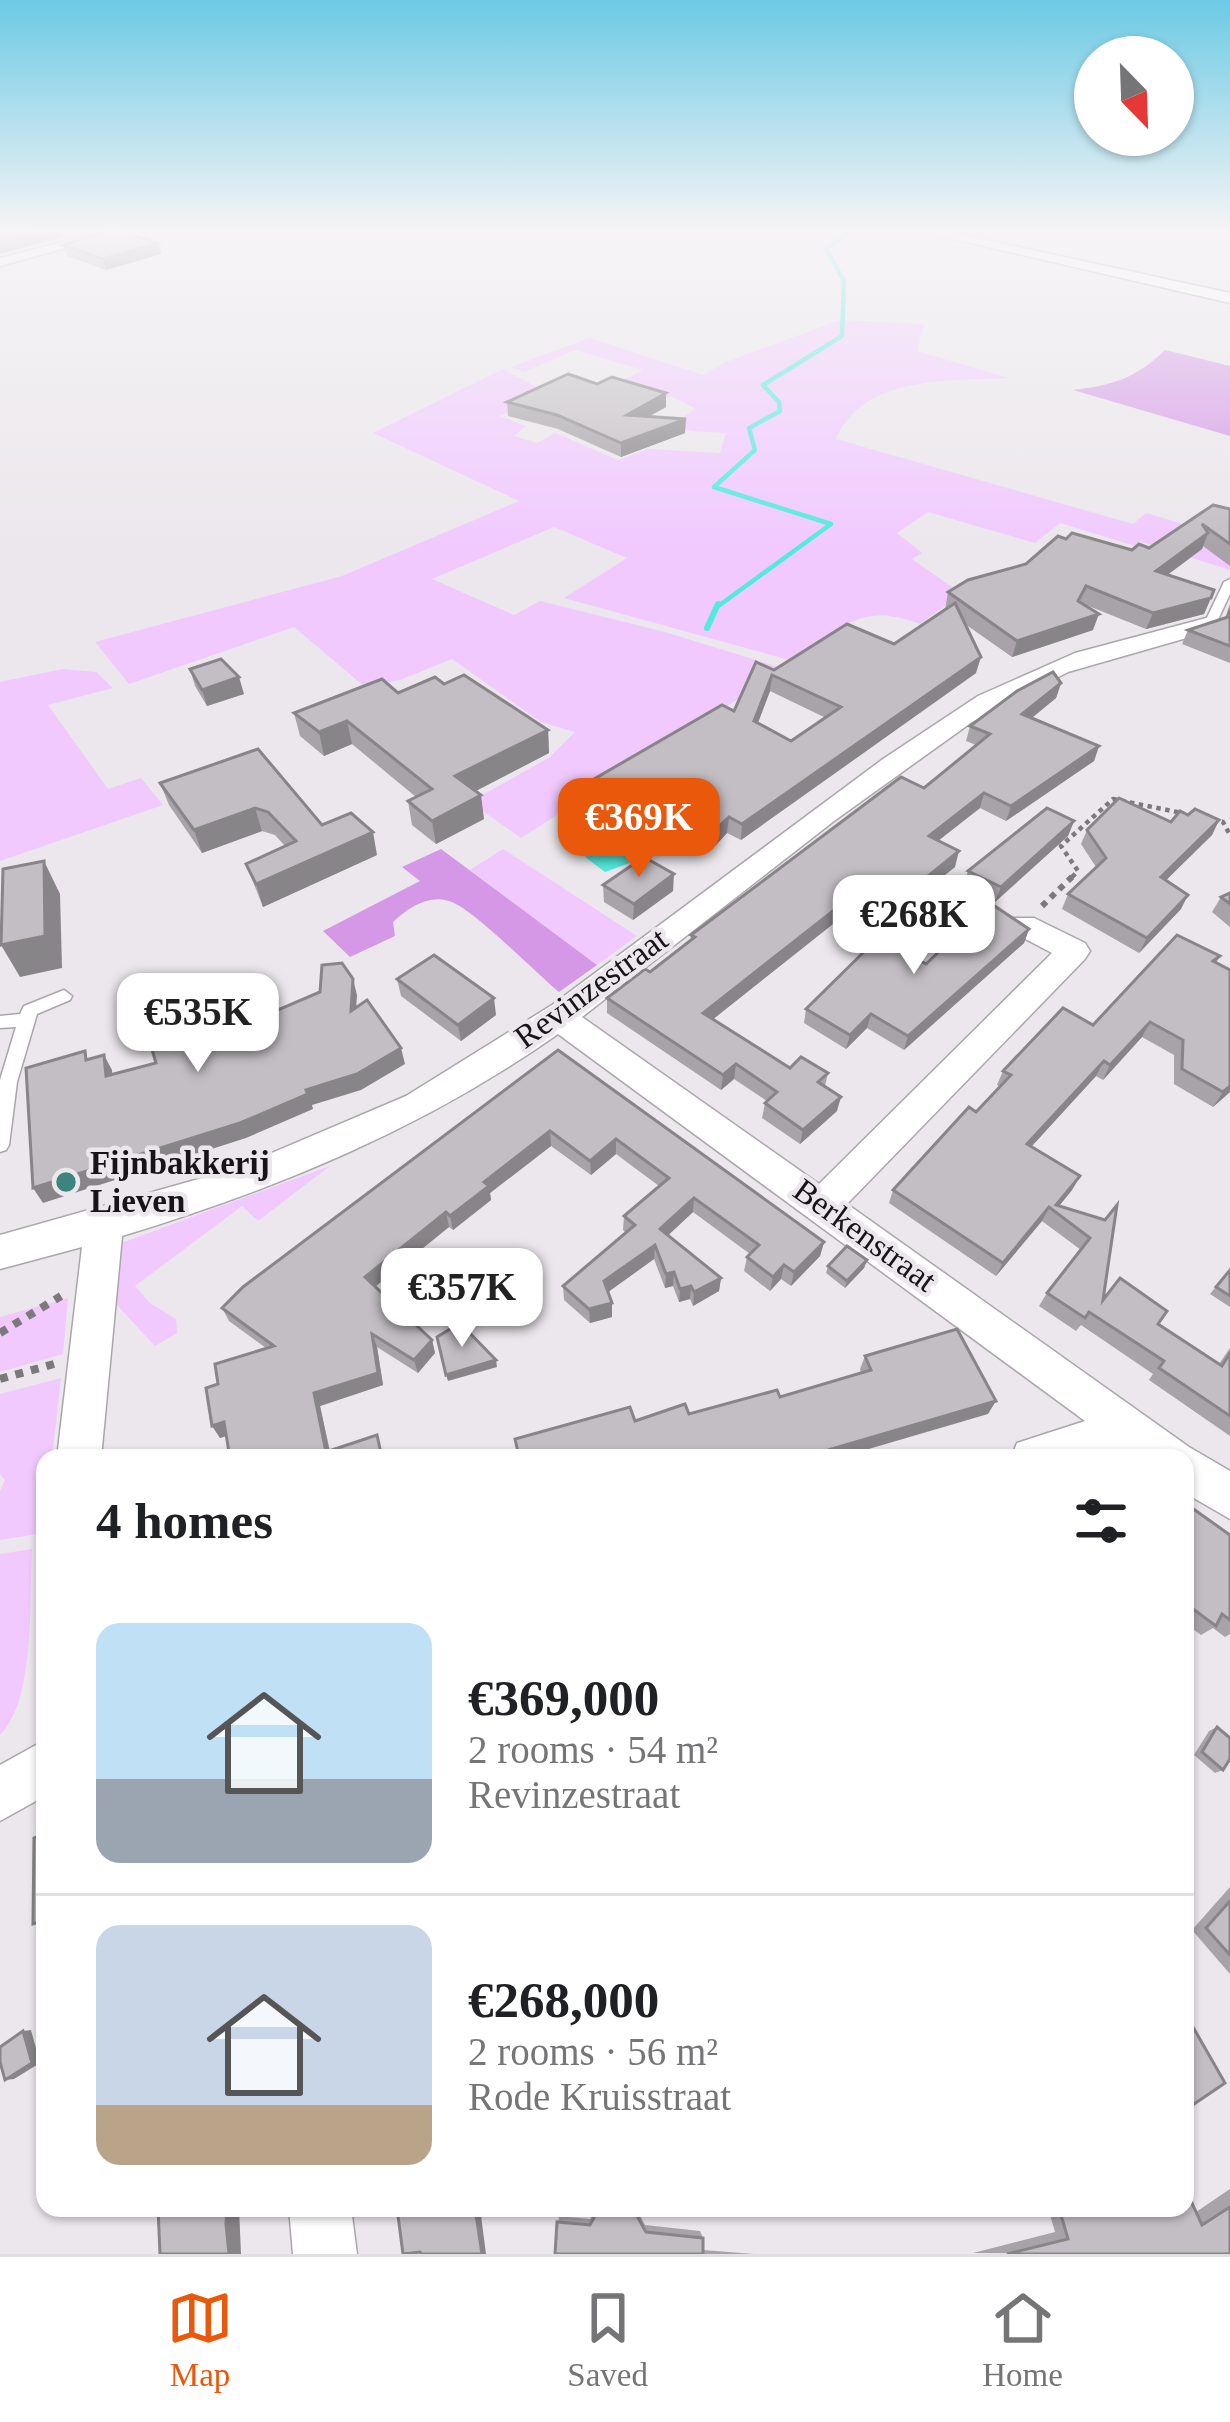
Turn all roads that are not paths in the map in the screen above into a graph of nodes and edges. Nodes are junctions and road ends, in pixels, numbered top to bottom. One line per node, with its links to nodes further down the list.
1 (1230, 582): 2 (lane)
2 (1223, 623): 5 (street, Revinzestraat)
3 (1023, 925): 11 (street)
4 (64, 996): 6 (lane)
5 (556, 1016): 11 (street, Berkenstraat); 12 (street, Revinzestraat)
6 (26, 1020): 7 (lane); 8 (lane)
7 (0, 1022)
8 (6, 1065): 9 (lane)
9 (2, 1113): 10 (lane)
10 (0, 1145)
11 (824, 1204): 14 (street, Berkenstraat)
12 (104, 1226): 13 (street, Revinzestraat); 15 (street)
13 (0, 1252)
14 (1126, 1428): 16 (street); 17 (street, Berkenstraat)
15 (80, 1449)
16 (1061, 1449)
17 (1158, 1449)
18 (1194, 1473): 19 (street)
19 (1230, 1496)
20 (36, 1772): 21 (street)
21 (0, 1796)
22 (321, 2217): 23 (street)
23 (326, 2254)

